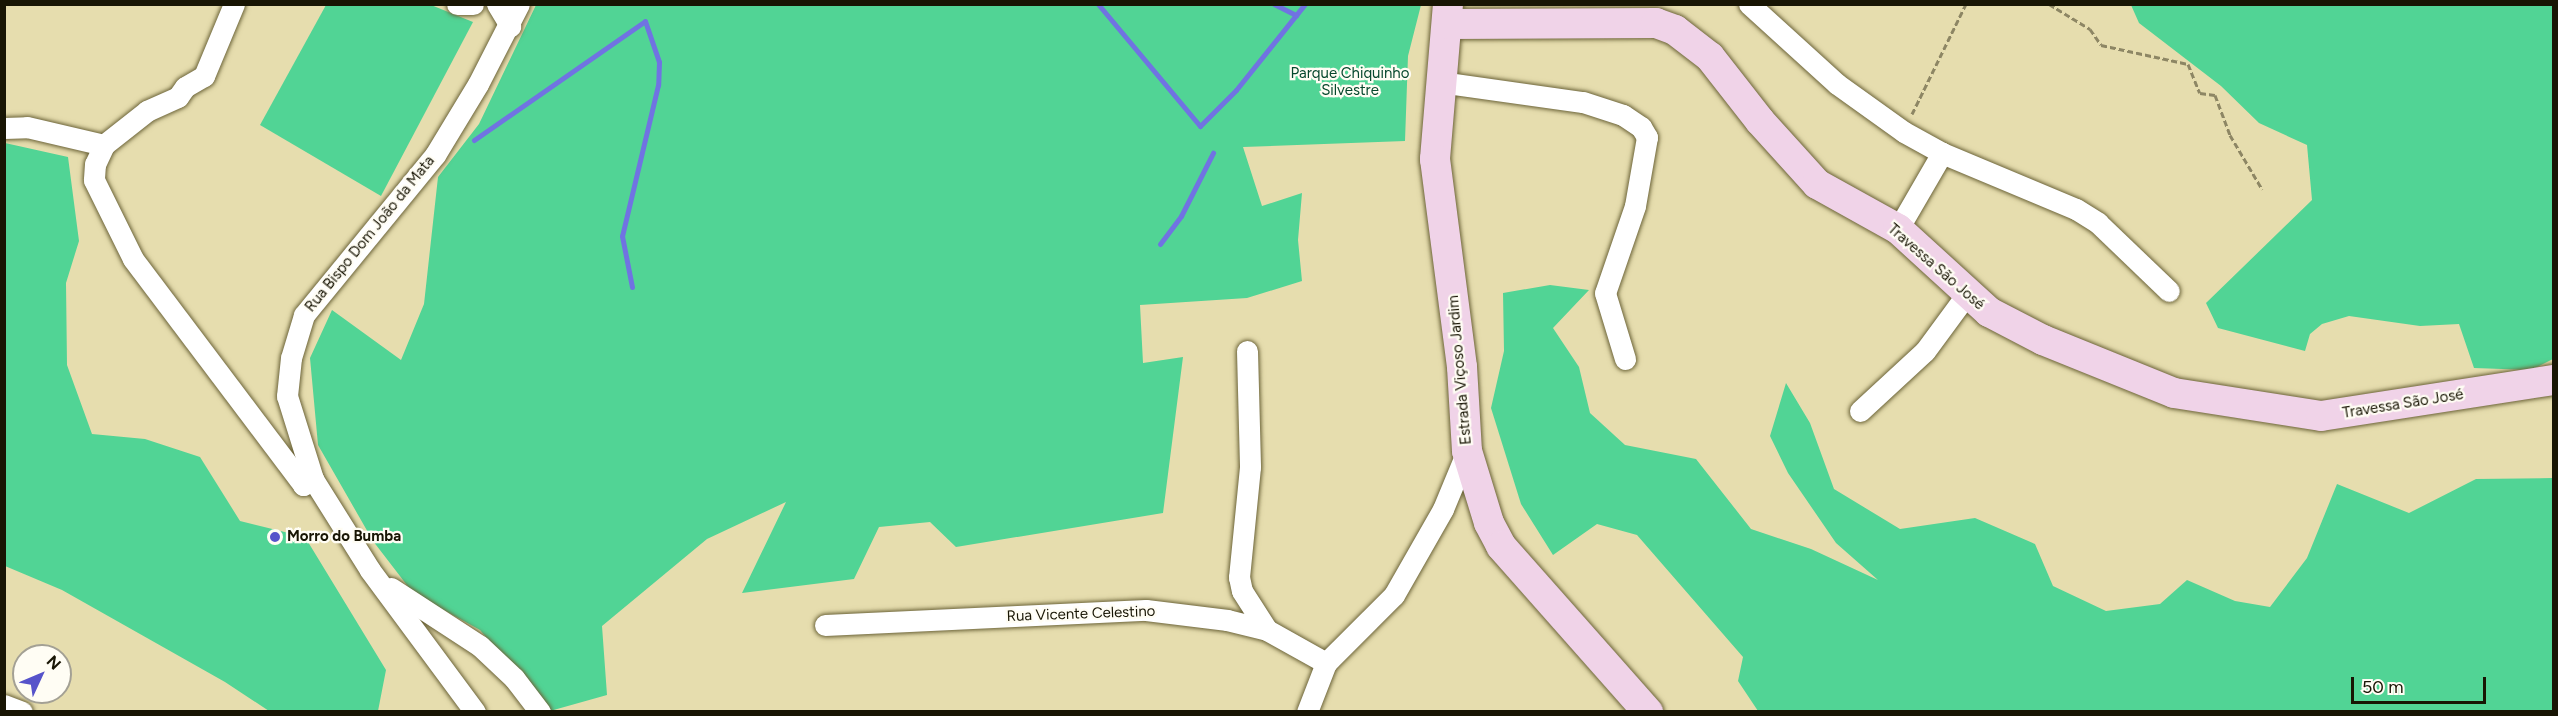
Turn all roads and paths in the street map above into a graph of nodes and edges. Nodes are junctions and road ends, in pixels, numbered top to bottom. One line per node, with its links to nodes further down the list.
1 (234, 4): 12 (street)
2 (457, 4): 3 (street)
3 (472, 4)
4 (1749, 4): 11 (street)
5 (1966, 4): 11 (path)
6 (2049, 4): 14 (path)
7 (506, 10): 23 (street, Rua Bispo Dom João da Mata)
8 (1448, 14): 9 (street, Estrada Viçoso Jardim); 15 (street, Travessa São José)
9 (1440, 82): 19 (street); 22 (street, Estrada Viçoso Jardim)
10 (4, 128): 12 (street)
11 (1904, 132): 13 (street)
12 (104, 145): 23 (street)
13 (1942, 153): 15 (street); 16 (street)
14 (2262, 189)
15 (1898, 229): 17 (street, Travessa São José)
16 (2169, 291)
17 (1967, 294): 20 (street, Travessa São José); 21 (street)
18 (1246, 351): 26 (street)
19 (1625, 358)
20 (2553, 380)
21 (1860, 411)
22 (1467, 451): 27 (street); 33 (street, Estrada Viçoso Jardim)
23 (313, 479): 24 (street, Rua Bispo Dom João da Mata)
24 (370, 570): 30 (street); 31 (street)
25 (825, 625): 26 (street, Rua Vicente Celestino)
26 (1267, 630): 27 (street, Rua Vicente Celestino)
27 (1326, 663): 32 (street)
28 (4, 705): 29 (street)
29 (21, 711)
30 (475, 711)
31 (540, 711)
32 (1307, 711)
33 (1648, 711)

